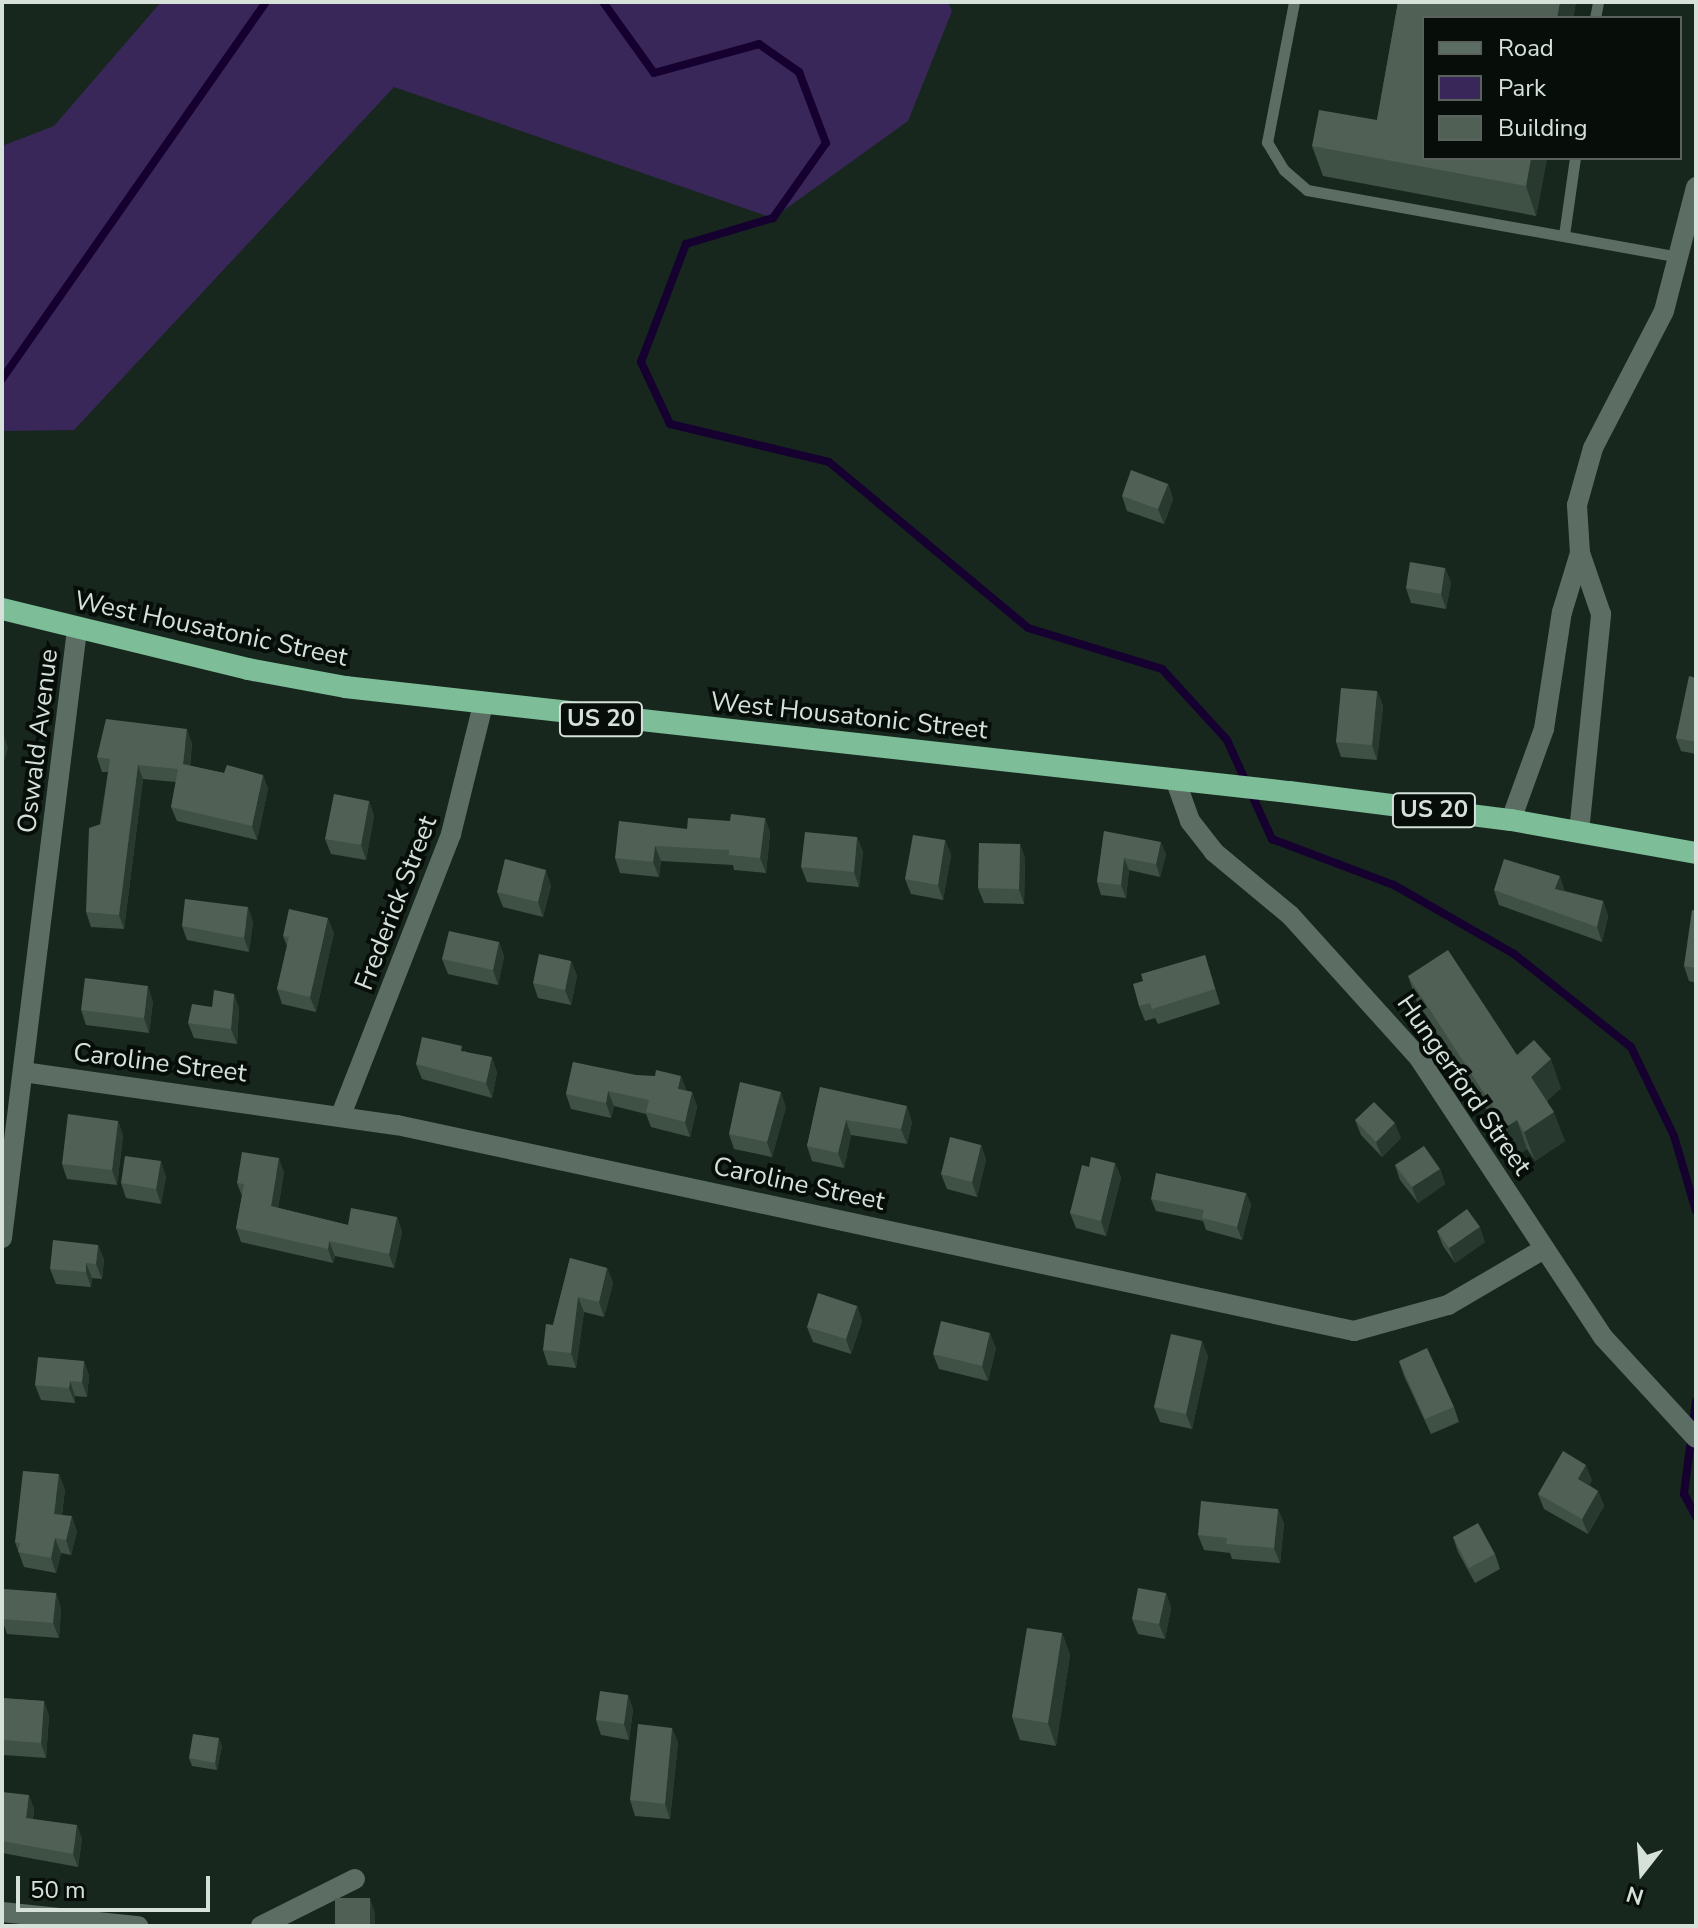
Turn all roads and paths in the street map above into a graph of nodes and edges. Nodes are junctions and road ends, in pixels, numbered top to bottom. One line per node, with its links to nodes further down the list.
1 (1294, 2): 4 (lane)
2 (1575, 160): 4 (lane)
3 (1696, 187): 5 (street)
4 (1564, 235): 5 (lane)
5 (1681, 257): 6 (street)
6 (1580, 553): 11 (street); 12 (street)
7 (2, 609): 8 (highway, West Housatonic Street / US 20)
8 (77, 630): 9 (highway, West Housatonic Street / US 20); 14 (street, Oswald Avenue)
9 (483, 705): 10 (highway, West Housatonic Street / US 20); 15 (street, Frederick Street)
10 (1175, 779): 11 (highway, West Housatonic Street / US 20); 17 (street, Hungerford Street)
11 (1511, 820): 12 (highway, West Housatonic Street / US 20)
12 (1579, 832): 13 (highway, West Housatonic Street / US 20)
13 (1696, 853)
14 (23, 1072): 15 (street, Caroline Street); 16 (street, Oswald Avenue)
15 (341, 1115): 17 (street, Caroline Street)
16 (2, 1238)
17 (1544, 1249): 18 (street, Hungerford Street)
18 (1696, 1438)
19 (355, 1879): 22 (street)
20 (2, 1912): 21 (street)
21 (138, 1926)
22 (261, 1926)

